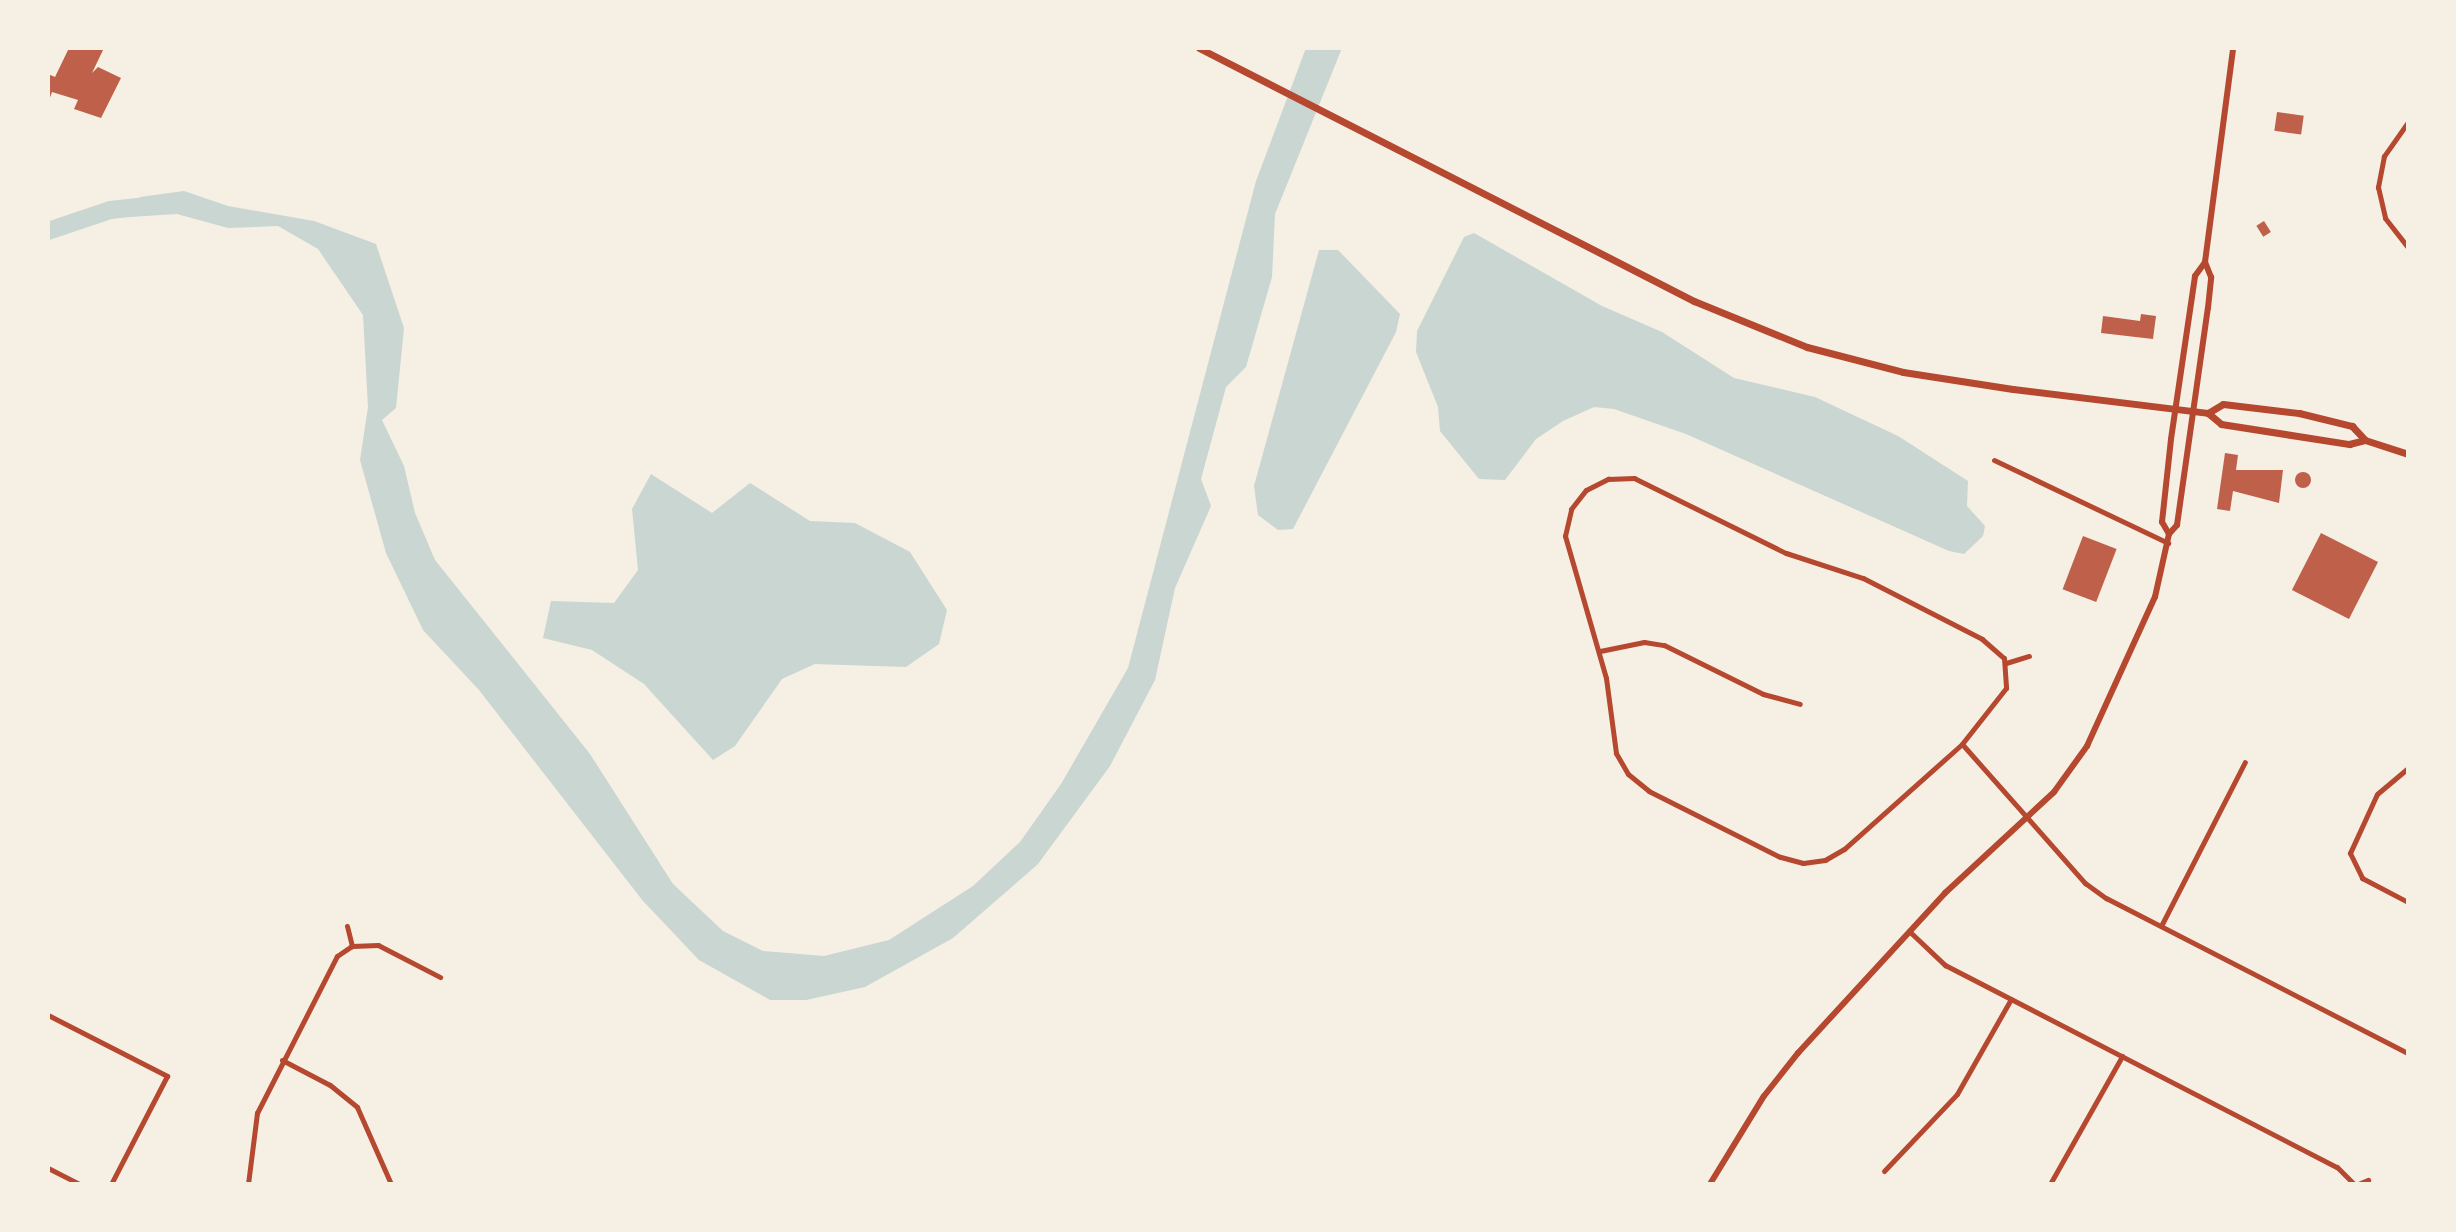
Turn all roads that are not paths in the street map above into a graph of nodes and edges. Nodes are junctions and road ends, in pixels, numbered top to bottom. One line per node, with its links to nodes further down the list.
1 (1199, 48): 6 (main road)
2 (2233, 48): 5 (street)
3 (2408, 122): 4 (street)
4 (2408, 247)
5 (2205, 262): 6 (street); 7 (street)
6 (2175, 409): 7 (main road); 12 (street)
7 (2193, 411): 8 (main road); 12 (street)
8 (2208, 413): 9 (main road); 9 (main road)
9 (2365, 440): 10 (main road)
10 (2408, 454)
11 (1994, 460): 13 (street)
12 (2169, 534): 13 (street)
13 (2168, 543): 21 (street)
14 (1600, 651): 16 (street); 17 (street); 18 (street)
15 (2029, 656): 16 (street)
16 (2006, 663): 18 (street)
17 (1800, 704)
18 (1962, 744): 21 (street)
19 (2245, 762): 24 (street)
20 (2408, 768): 22 (street)
21 (2028, 819): 24 (street); 25 (street)
22 (2408, 902)
23 (347, 926): 26 (street)
24 (2161, 926): 30 (street)
25 (1909, 931): 28 (street); 40 (street)
26 (352, 946): 27 (street); 32 (street)
27 (440, 977)
28 (2011, 999): 31 (street); 34 (street)
29 (48, 1015): 37 (street)
30 (2408, 1053)
31 (2122, 1056): 41 (street); 42 (street)
32 (282, 1060): 38 (street); 39 (street)
33 (48, 1168): 36 (street)
34 (1884, 1171)
35 (2368, 1180): 42 (street)
36 (79, 1184)
37 (111, 1184)
38 (248, 1184)
39 (391, 1184)
40 (1710, 1184)
41 (2050, 1184)
42 (2356, 1184)

